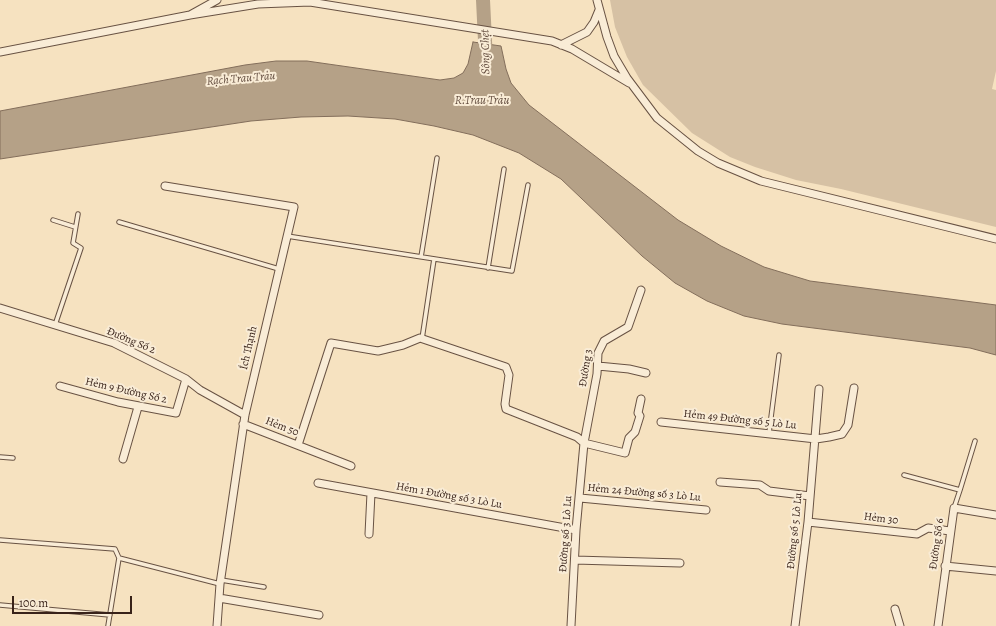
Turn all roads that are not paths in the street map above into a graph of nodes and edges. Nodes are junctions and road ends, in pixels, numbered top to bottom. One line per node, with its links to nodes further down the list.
1 (217, 0): 5 (street)
2 (597, 0): 4 (street)
3 (309, 1): 5 (street); 6 (street)
4 (599, 9): 6 (street); 8 (street)
5 (190, 15): 7 (street)
6 (561, 45): 8 (street)
7 (0, 52)
8 (631, 84): 18 (street)
9 (437, 158): 19 (lane)
10 (504, 170): 21 (lane)
11 (528, 185): 21 (lane)
12 (165, 186): 17 (street, Ích Thạnh)
13 (78, 214): 16 (lane)
14 (53, 220): 16 (lane)
15 (119, 222): 22 (lane)
16 (76, 227): 25 (lane)
17 (287, 236): 19 (lane); 22 (street, Ích Thạnh)
18 (996, 239)
19 (420, 257): 20 (lane)
20 (434, 259): 21 (lane); 26 (lane)
21 (488, 268)
22 (279, 269): 36 (street, Ích Thạnh)
23 (641, 290): 28 (street, Đường 3)
24 (0, 308): 25 (street, Đường Số 2)
25 (55, 326): 30 (street, Đường Số 2)
26 (422, 339): 42 (street); 43 (street)
27 (779, 355): 39 (lane)
28 (598, 366): 29 (street); 42 (street, Đường 3)
29 (646, 373)
30 (186, 380): 35 (street, Hẻm 9 Đường Số 2); 36 (street, Đường Số 2)
31 (60, 386): 35 (street, Hẻm 9 Đường Số 2)
32 (854, 388): 40 (street, Hẻm 49 Đường số 5 Lò Lu)
33 (819, 389): 40 (street, Đường số 5 Lò Lu)
34 (641, 399): 42 (street)
35 (138, 406): 46 (street)
36 (244, 415): 38 (street, Ích Thạnh)
37 (661, 422): 39 (street, Hẻm 49 Đường số 5 Lò Lu)
38 (243, 424): 43 (street, Hẻm 50); 68 (street, Ích Thạnh)
39 (769, 433): 40 (street, Hẻm 49 Đường số 5 Lò Lu)
40 (816, 439): 53 (street, Đường số 5 Lò Lu)
41 (975, 441): 51 (lane)
42 (584, 443): 54 (street, Đường số 3 Lò Lu)
43 (298, 445): 47 (street, Hẻm 50)
44 (0, 457): 45 (lane)
45 (13, 458)
46 (123, 459)
47 (351, 466)
48 (904, 475): 51 (lane)
49 (720, 482): 53 (street)
50 (318, 483): 52 (street, Hẻm 1 Đường số 3 Lò Lu)
51 (960, 490): 55 (lane)
52 (371, 493): 59 (street, Hẻm 1 Đường số 3 Lò Lu); 61 (street)
53 (810, 496): 58 (street, Đường số 5 Lò Lu)
54 (580, 498): 56 (street, Hẻm 24 Đường số 3 Lò Lu); 59 (street, Đường số 3 Lò Lu)
55 (954, 508): 57 (street, Đường Số 6); 60 (street, Đường Số 6)
56 (706, 510)
57 (996, 515)
58 (808, 522): 60 (street, Hẻm 30); 78 (street, Đường số 5 Lò Lu)
59 (576, 530): 64 (street, Đường số 3 Lò Lu)
60 (950, 531): 66 (street, Đường Số 6)
61 (369, 534)
62 (0, 540): 63 (lane)
63 (119, 558): 68 (lane); 73 (lane)
64 (576, 560): 65 (street); 77 (street, Đường số 3 Lò Lu)
65 (680, 563)
66 (945, 566): 67 (street); 80 (street, Đường Số 6)
67 (996, 571)
68 (221, 582): 69 (lane); 70 (street, Ích Thạnh)
69 (264, 587)
70 (219, 598): 74 (street); 76 (street, Ích Thạnh)
71 (0, 605): 73 (lane)
72 (895, 609): 79 (street)
73 (110, 615): 75 (lane)
74 (319, 615)
75 (108, 626)
76 (217, 626)
77 (571, 626)
78 (795, 626)
79 (900, 626)
80 (938, 626)

